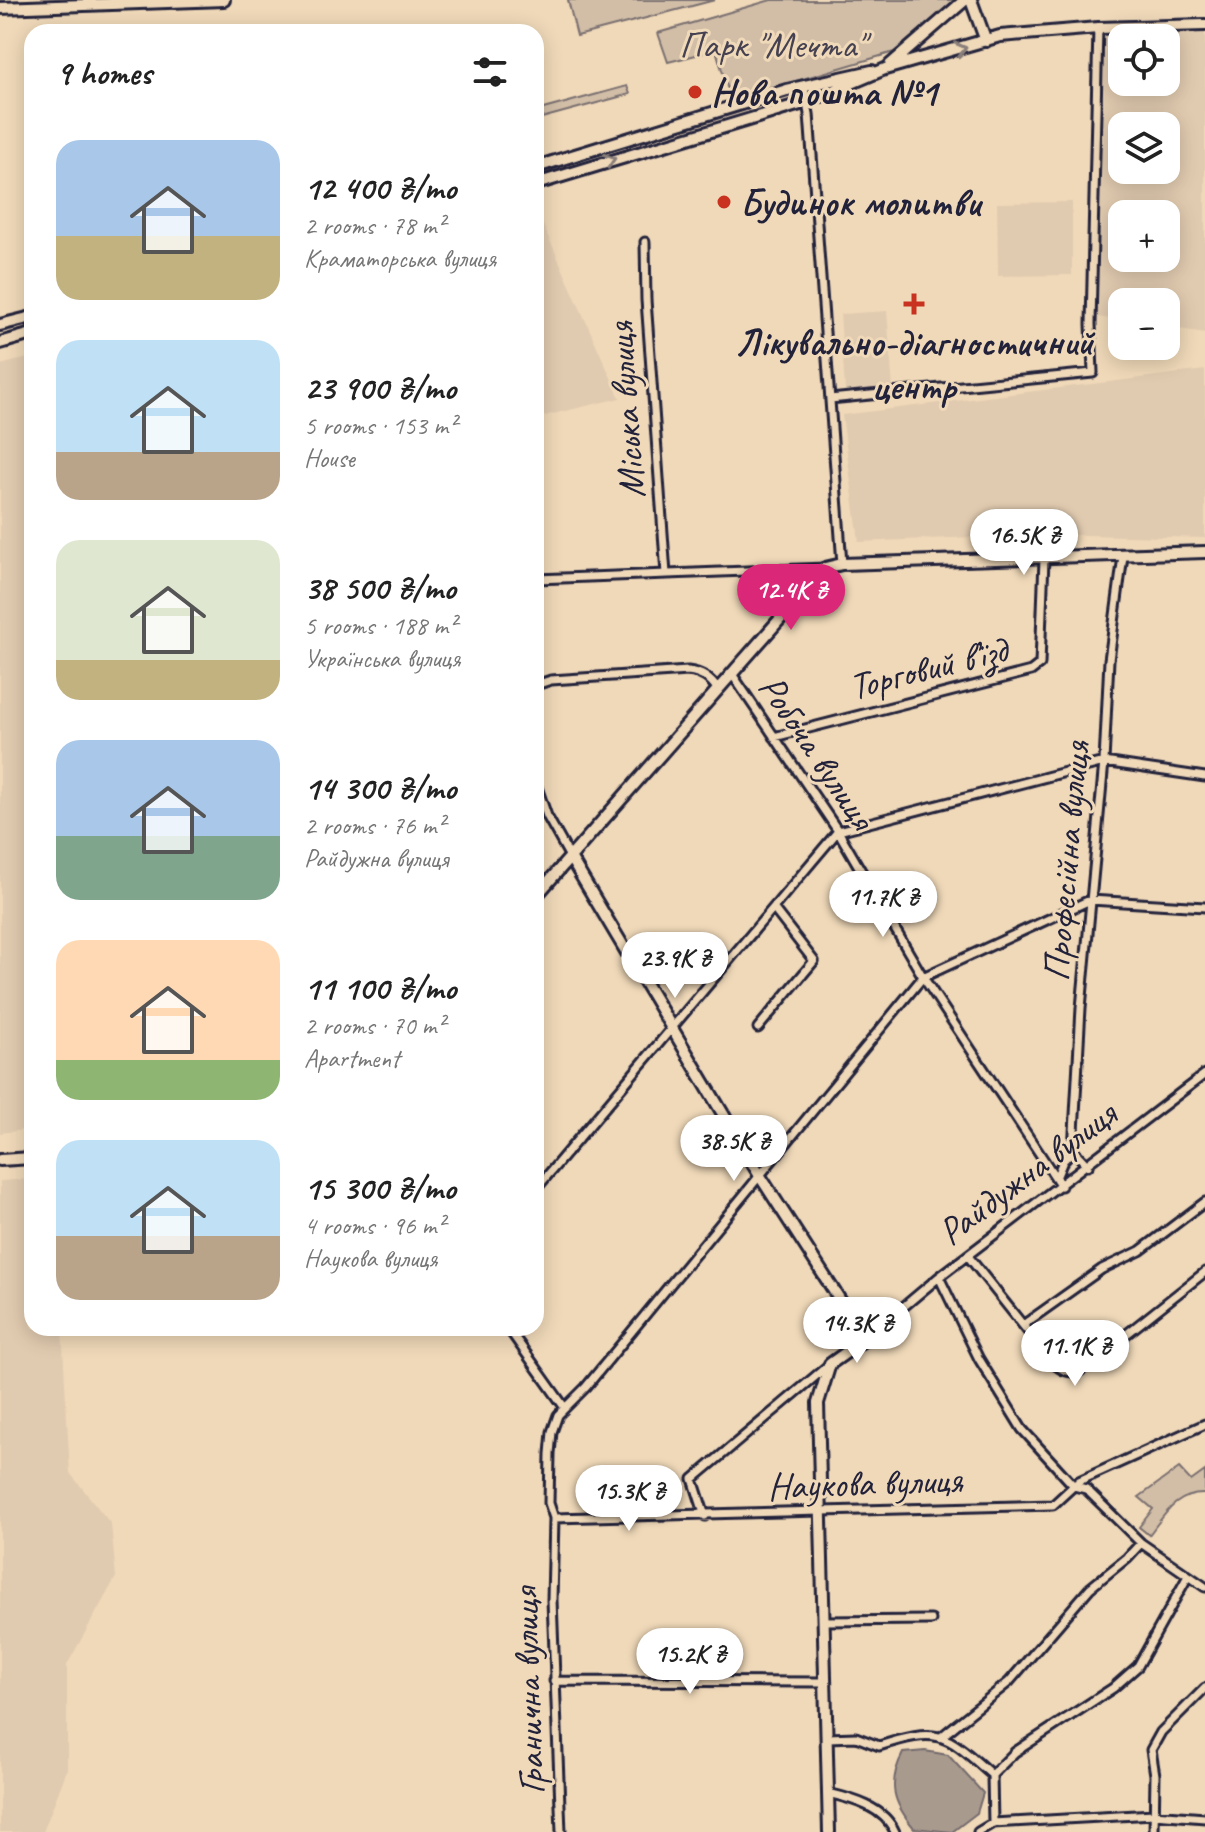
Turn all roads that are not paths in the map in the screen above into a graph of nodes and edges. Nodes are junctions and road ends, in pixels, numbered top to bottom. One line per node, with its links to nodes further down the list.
1 (224, 0): 4 (street)
2 (965, 0): 8 (street)
3 (971, 0): 7 (street)
4 (0, 8)
5 (1205, 25): 6 (street)
6 (1098, 28): 7 (street); 18 (street)
7 (986, 41): 8 (street, one-way to 7)
8 (885, 69): 9 (street); 10 (street)
9 (804, 87): 10 (street); 11 (street)
10 (807, 102): 12 (street, one-way to 10); 18 (street)
11 (544, 165)
12 (544, 182)
13 (645, 242): 24 (street, Міська вулиця)
14 (24, 319): 15 (street)
15 (0, 325)
16 (24, 336): 17 (street)
17 (0, 343)
18 (830, 399): 22 (street)
19 (1205, 552): 20 (street)
20 (1123, 556): 21 (street); 30 (street, Професійна вулиця)
21 (1044, 559): 22 (street); 29 (street, Торговий в’їзд)
22 (842, 564): 23 (street)
23 (825, 568): 24 (street); 26 (street)
24 (666, 574): 25 (street)
25 (544, 579)
26 (732, 674): 28 (street); 29 (street, Робоча вулиця)
27 (544, 682): 28 (street)
28 (718, 690): 34 (street)
29 (774, 737): 33 (street, Робоча вулиця)
30 (1104, 762): 31 (street); 33 (street); 36 (street, Професійна вулиця)
31 (1205, 777)
32 (544, 807): 34 (street)
33 (838, 831): 38 (street); 39 (street, Робоча вулиця)
34 (570, 857): 35 (street); 41 (street)
35 (544, 887)
36 (1090, 900): 37 (street); 39 (street); 43 (street, Професійна вулиця)
37 (1205, 907)
38 (773, 908): 40 (street); 41 (street)
39 (923, 977): 47 (street); 48 (street, Робоча вулиця)
40 (758, 1028)
41 (670, 1029): 47 (street); 49 (street)
42 (1205, 1074): 46 (street, Райдужна вулиця)
43 (1073, 1150): 46 (street); 48 (street)
44 (24, 1158): 45 (street)
45 (0, 1160)
46 (1088, 1166): 50 (street, Райдужна вулиця)
47 (760, 1176): 57 (street); 59 (street)
48 (1056, 1178): 50 (street, Робоча вулиця)
49 (544, 1179)
50 (1061, 1186): 52 (street, Райдужна вулиця)
51 (1205, 1202): 55 (street)
52 (968, 1256): 54 (street, Райдужна вулиця); 55 (street)
53 (1205, 1272): 55 (street)
54 (939, 1277): 57 (street, Райдужна вулиця); 61 (street)
55 (1023, 1325)
56 (514, 1336): 59 (street)
57 (865, 1339): 58 (street, Райдужна вулиця)
58 (830, 1364): 62 (street); 63 (street, Райдужна вулиця)
59 (565, 1408): 64 (street, Гранична вулиця)
60 (1205, 1424): 61 (street, Наукова вулиця)
61 (1074, 1486): 62 (street, Наукова вулиця); 65 (street)
62 (822, 1512): 63 (street, Наукова вулиця); 69 (street)
63 (705, 1516): 64 (street, Наукова вулиця)
64 (554, 1518): 70 (street, Гранична вулиця)
65 (1141, 1543): 66 (street); 73 (street)
66 (1188, 1576): 67 (street); 75 (street)
67 (1205, 1587)
68 (931, 1620): 69 (street)
69 (824, 1621): 71 (street)
70 (554, 1681): 71 (street); 80 (street, Гранична вулиця)
71 (825, 1682): 74 (street)
72 (1205, 1688): 77 (street)
73 (941, 1737): 74 (street); 75 (street)
74 (827, 1738): 76 (street)
75 (992, 1775): 79 (street)
76 (828, 1793): 81 (street); 82 (street)
77 (1154, 1814): 78 (street); 79 (street); 84 (street)
78 (1205, 1818)
79 (993, 1823): 83 (street)
80 (561, 1832)
81 (829, 1832)
82 (895, 1832)
83 (978, 1832)
84 (1154, 1832)

